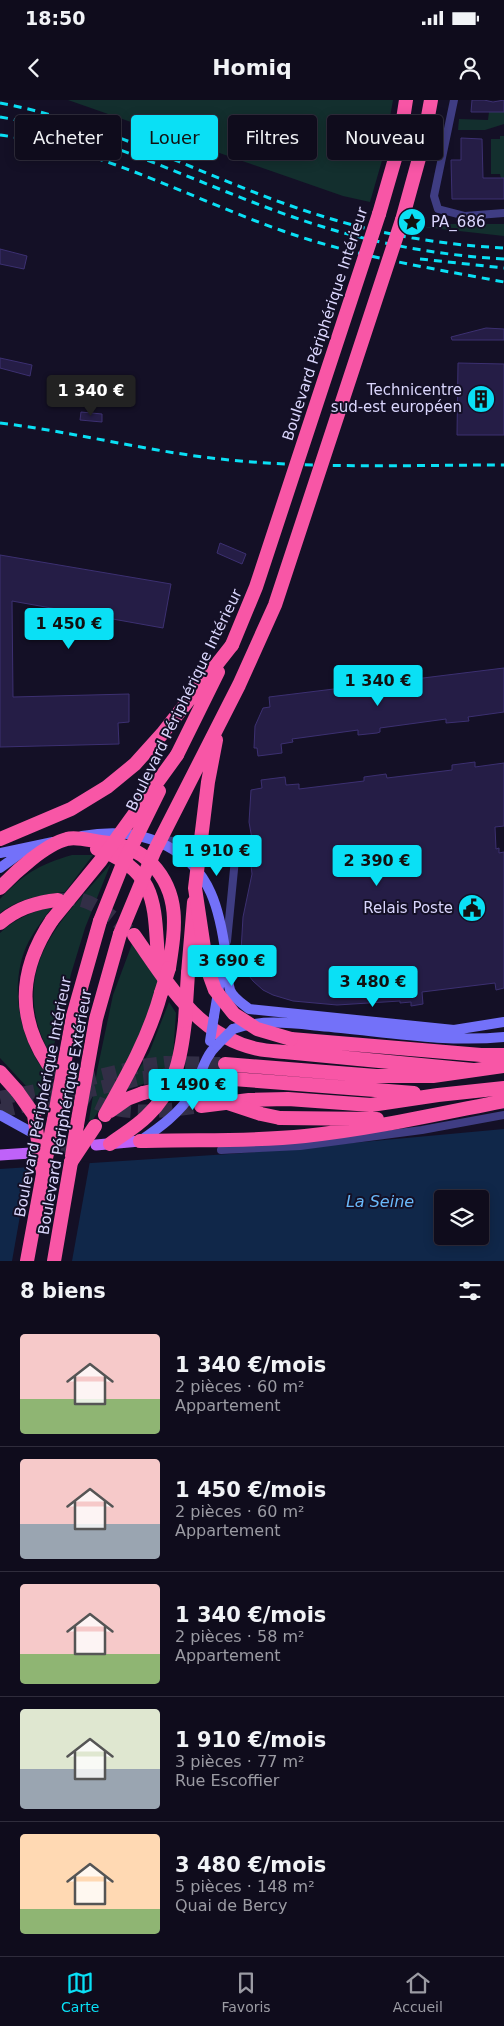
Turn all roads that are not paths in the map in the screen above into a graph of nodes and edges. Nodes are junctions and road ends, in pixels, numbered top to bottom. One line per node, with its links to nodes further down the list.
1 (406, 100): 5 (highway, Boulevard Périphérique Intérieur, bridge)
2 (431, 100): 6 (highway, Boulevard Périphérique Extérieur, bridge)
3 (454, 100): 4 (street)
4 (504, 213)
5 (232, 645): 7 (highway, Boulevard Périphérique Intérieur); 8 (highway)
6 (220, 722): 15 (highway, bridge); 18 (highway, Boulevard Périphérique Extérieur, bridge)
7 (177, 755): 25 (highway, bridge); 46 (highway, Boulevard Périphérique Intérieur, bridge)
8 (2, 837)
9 (68, 838): 10 (main road); 11 (main road); 14 (highway); 20 (highway); 20 (highway)
10 (154, 839): 19 (main road); 19 (street)
11 (30, 847): 12 (main road); 13 (main road)
12 (0, 854)
13 (0, 868)
14 (0, 888)
15 (195, 888): 24 (highway, bridge); 41 (highway, bridge)
16 (58, 900): 17 (highway)
17 (0, 923)
18 (127, 935): 20 (highway); 45 (highway, Boulevard Périphérique Extérieur, bridge)
19 (225, 953): 21 (main road); 23 (main road, bridge)
20 (164, 969): 27 (highway); 38 (highway, bridge)
21 (504, 1022)
22 (504, 1037): 23 (main road, bridge)
23 (212, 1046): 40 (main road)
24 (504, 1055)
25 (48, 1064)
26 (504, 1066): 27 (highway)
27 (473, 1070): 32 (highway)
28 (0, 1072): 31 (highway)
29 (0, 1081): 31 (highway)
30 (504, 1088): 32 (highway)
31 (17, 1091): 46 (highway, bridge)
32 (438, 1095): 34 (highway)
33 (504, 1101): 37 (highway)
34 (201, 1106)
35 (0, 1115): 39 (main road)
36 (504, 1115): 42 (street)
37 (416, 1118): 38 (highway, bridge); 40 (highway)
38 (100, 1120): 45 (highway, bridge)
39 (30, 1132)
40 (140, 1140): 41 (main road)
41 (103, 1144)
42 (221, 1150)
43 (31, 1153): 44 (main road)
44 (0, 1155)
45 (70, 1162): 48 (highway, Boulevard Périphérique Extérieur)
46 (43, 1174): 47 (highway, Boulevard Périphérique Intérieur)
47 (27, 1261)
48 (54, 1261)

